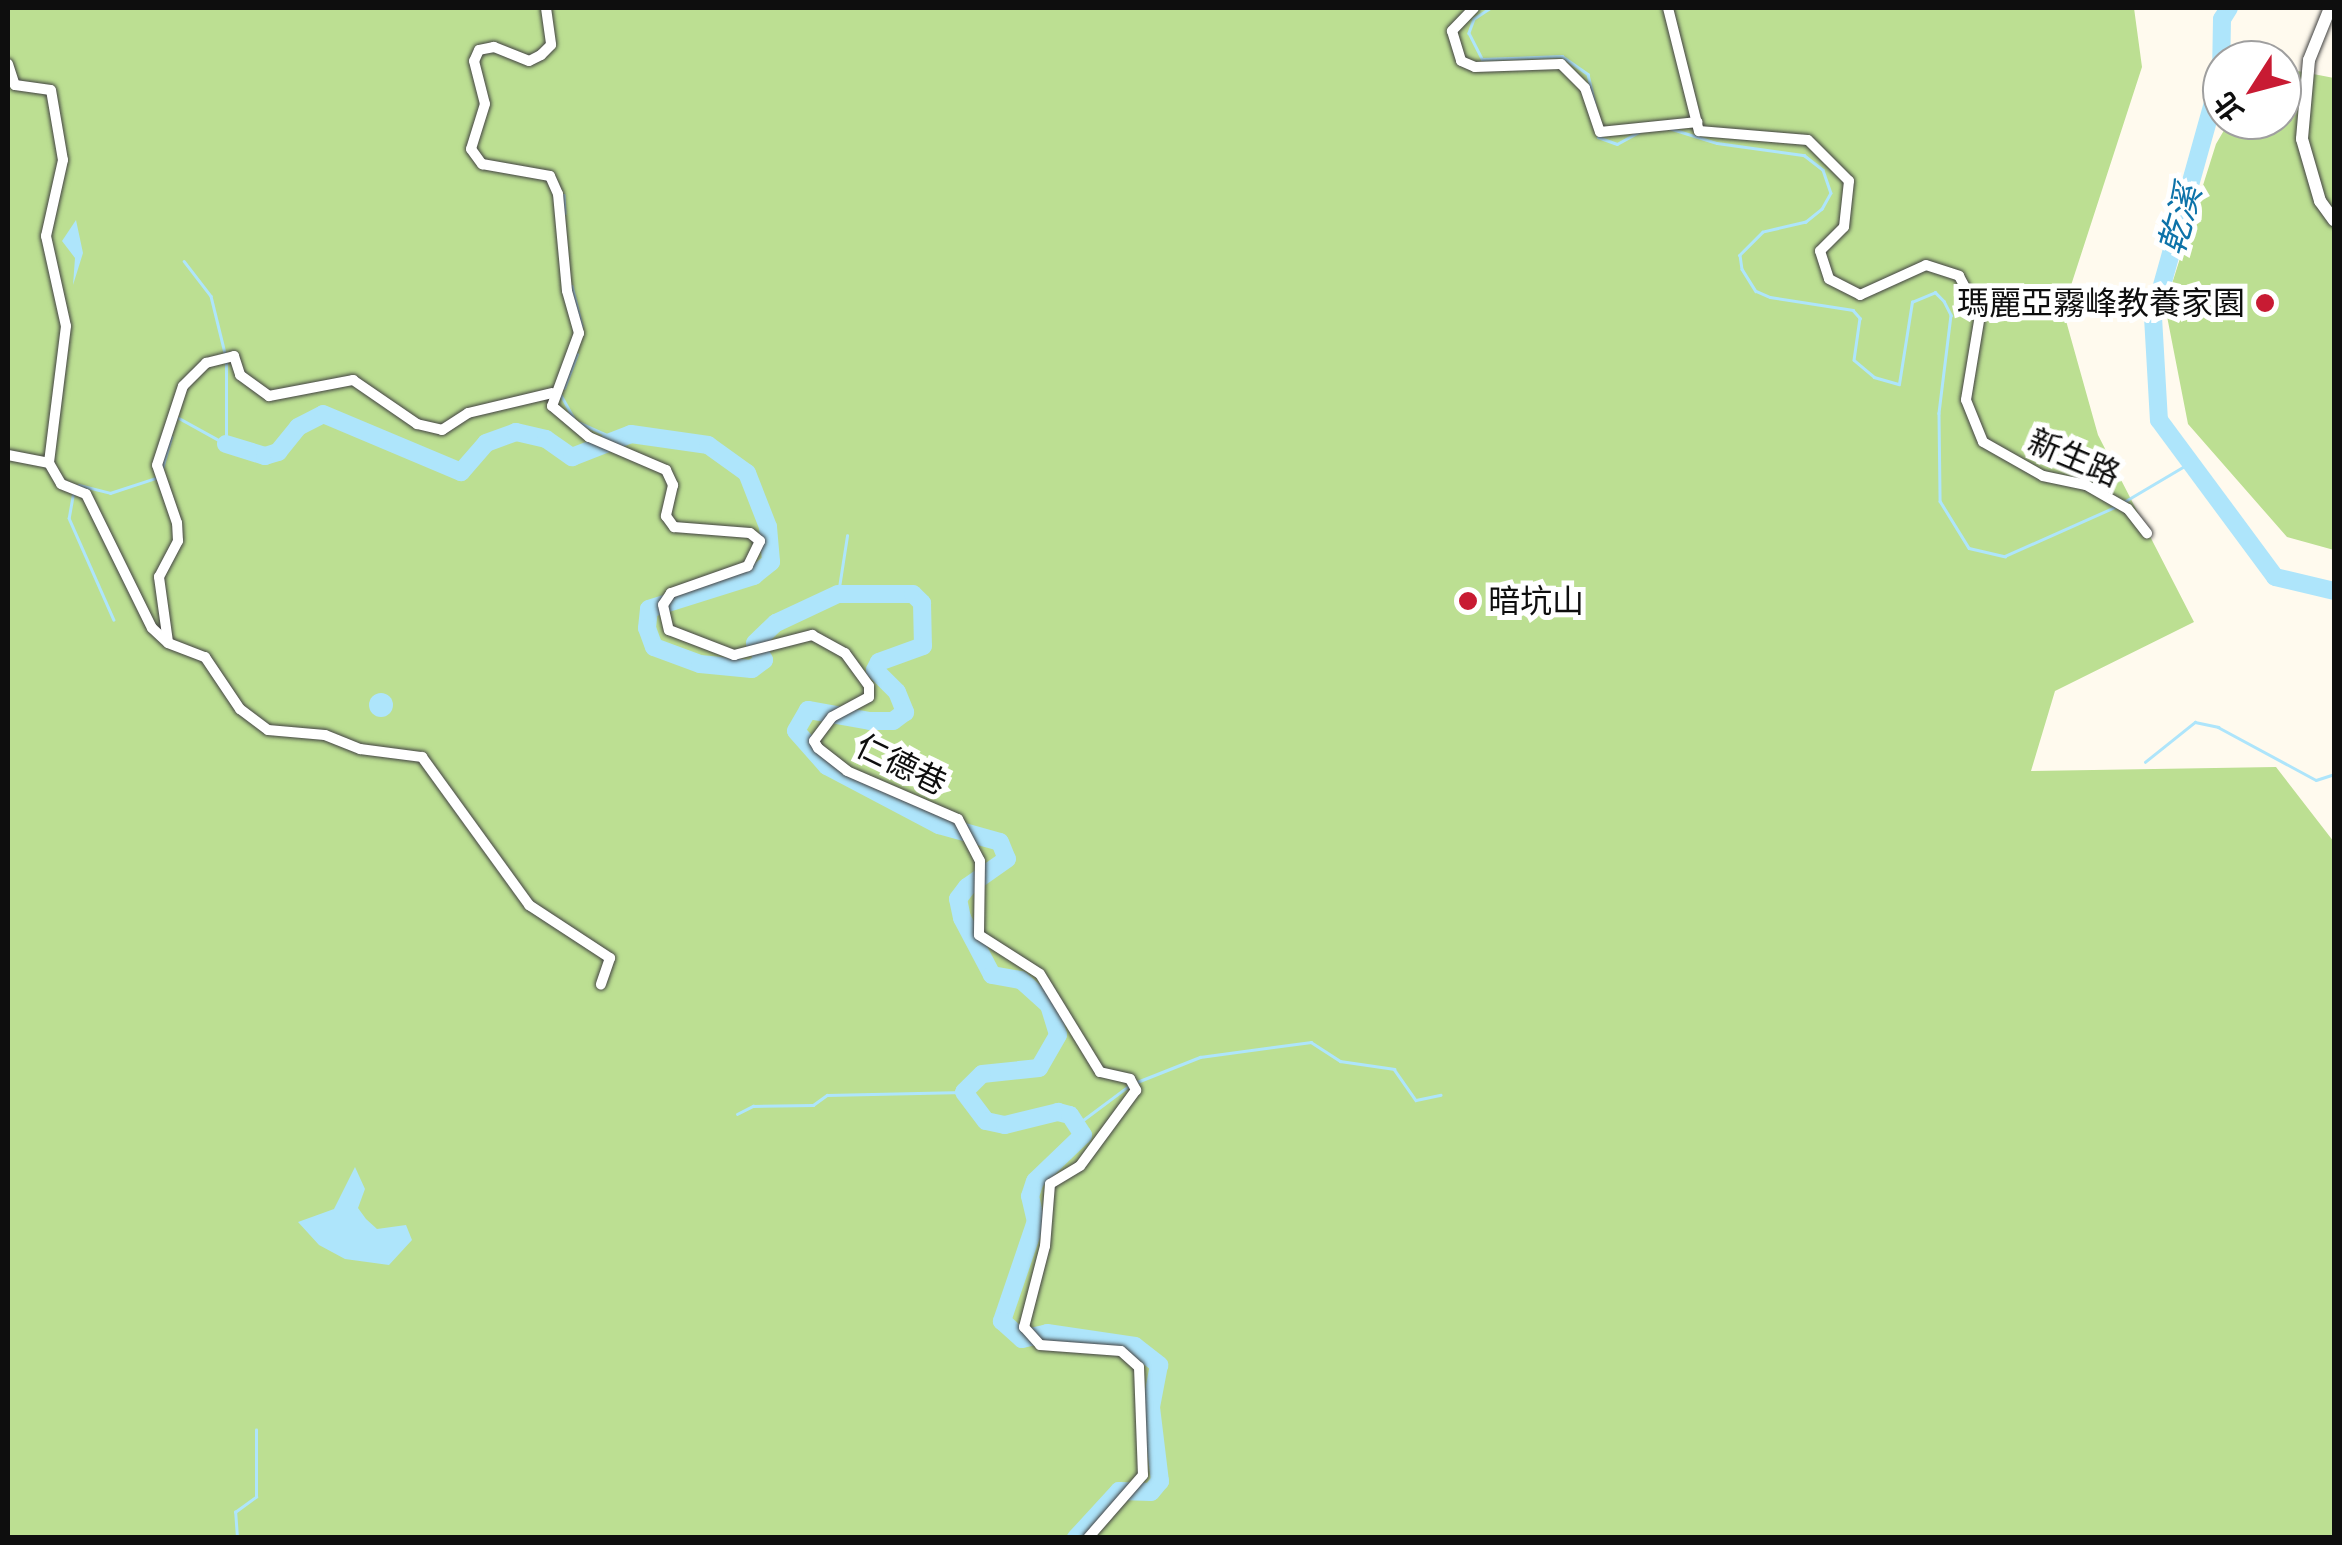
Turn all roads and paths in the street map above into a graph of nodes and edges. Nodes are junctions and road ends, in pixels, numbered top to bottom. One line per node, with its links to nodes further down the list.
1 (546, 8): 8 (street)
2 (1474, 8): 6 (street)
3 (1668, 8): 6 (street)
4 (2330, 8): 7 (street)
5 (8, 64): 10 (street)
6 (1697, 122): 11 (street, 新生路)
7 (2334, 220)
8 (552, 394): 12 (street); 14 (street, 仁德巷)
9 (8, 455): 10 (street)
10 (49, 463): 12 (street)
11 (2147, 532)
12 (168, 643): 13 (street)
13 (601, 984)
14 (1088, 1538)

